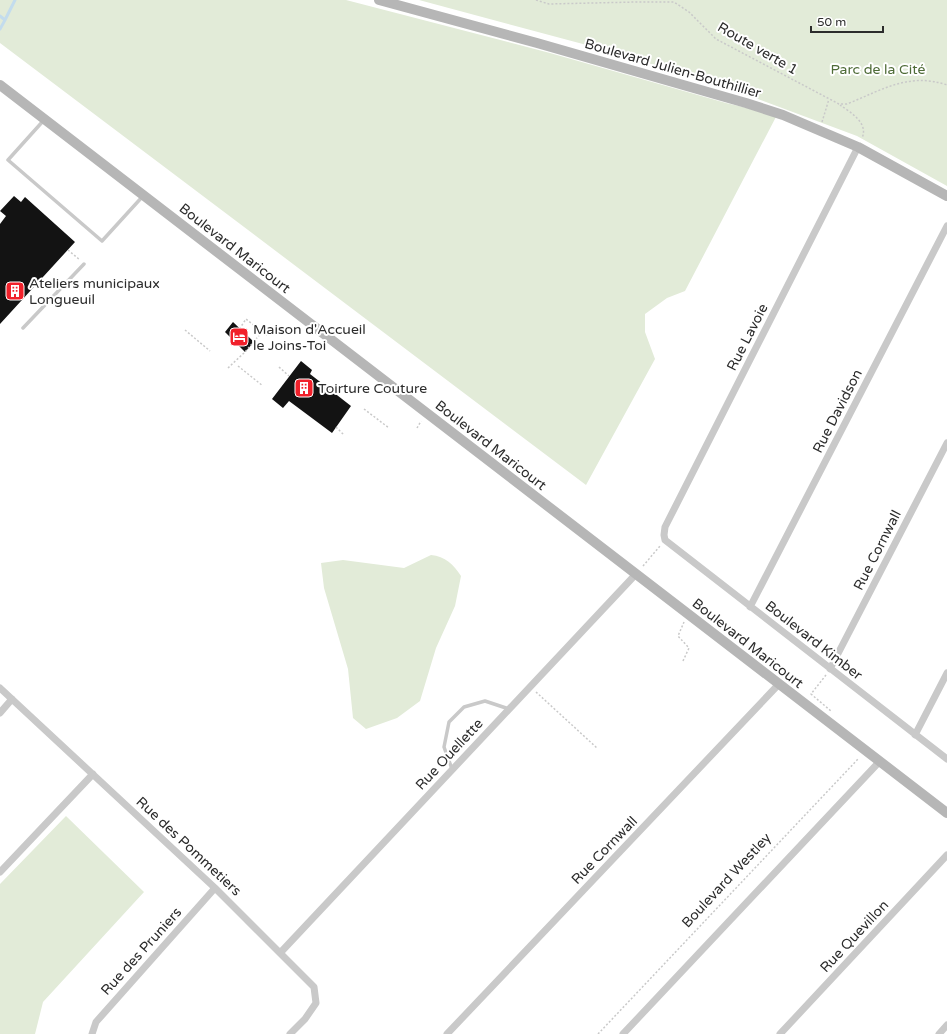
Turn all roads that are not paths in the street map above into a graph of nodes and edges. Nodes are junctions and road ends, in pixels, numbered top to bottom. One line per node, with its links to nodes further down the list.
1 (380, 0): 4 (street, Boulevard Julien-Bouthillier)
2 (0, 85): 3 (street, Boulevard Maricourt)
3 (44, 120): 5 (street, Boulevard Maricourt); 5 (lane)
4 (858, 147): 6 (street, Boulevard Julien-Bouthillier); 11 (street, Rue Lavoie)
5 (143, 196): 12 (street, Boulevard Maricourt)
6 (947, 196)
7 (947, 226): 13 (street, Rue Davidson)
8 (84, 264): 9 (lane)
9 (22, 328)
10 (947, 443): 14 (street, Rue Cornwall)
11 (665, 540): 13 (street, Boulevard Kimber)
12 (636, 574): 16 (street, Boulevard Maricourt); 19 (street, Rue Ouellette)
13 (750, 607): 14 (street, Boulevard Kimber)
14 (828, 672): 21 (street, Boulevard Kimber)
15 (947, 673): 21 (street)
16 (779, 684): 23 (street, Boulevard Maricourt); 34 (street, Rue Cornwall)
17 (0, 688): 18 (street, Rue des Pommetiers)
18 (12, 699): 20 (street); 25 (street, Rue des Pommetiers)
19 (509, 709): 24 (street, Rue Ouellette); 24 (lane)
20 (0, 713)
21 (915, 735): 22 (street, Boulevard Kimber)
22 (947, 760)
23 (880, 761): 26 (street, Boulevard Maricourt); 35 (street)
24 (452, 769): 30 (street, Rue Ouellette)
25 (93, 774): 28 (street); 29 (street, Rue des Pommetiers)
26 (947, 813)
27 (947, 855): 36 (street, Rue Quevillon)
28 (0, 872)
29 (215, 888): 30 (street, Rue des Pommetiers); 32 (street, Rue des Pruniers)
30 (281, 952): 33 (street, Rue des Pommetiers)
31 (947, 1025): 37 (street)
32 (92, 1034)
33 (290, 1034)
34 (447, 1034)
35 (623, 1034)
36 (780, 1034)
37 (938, 1034)

